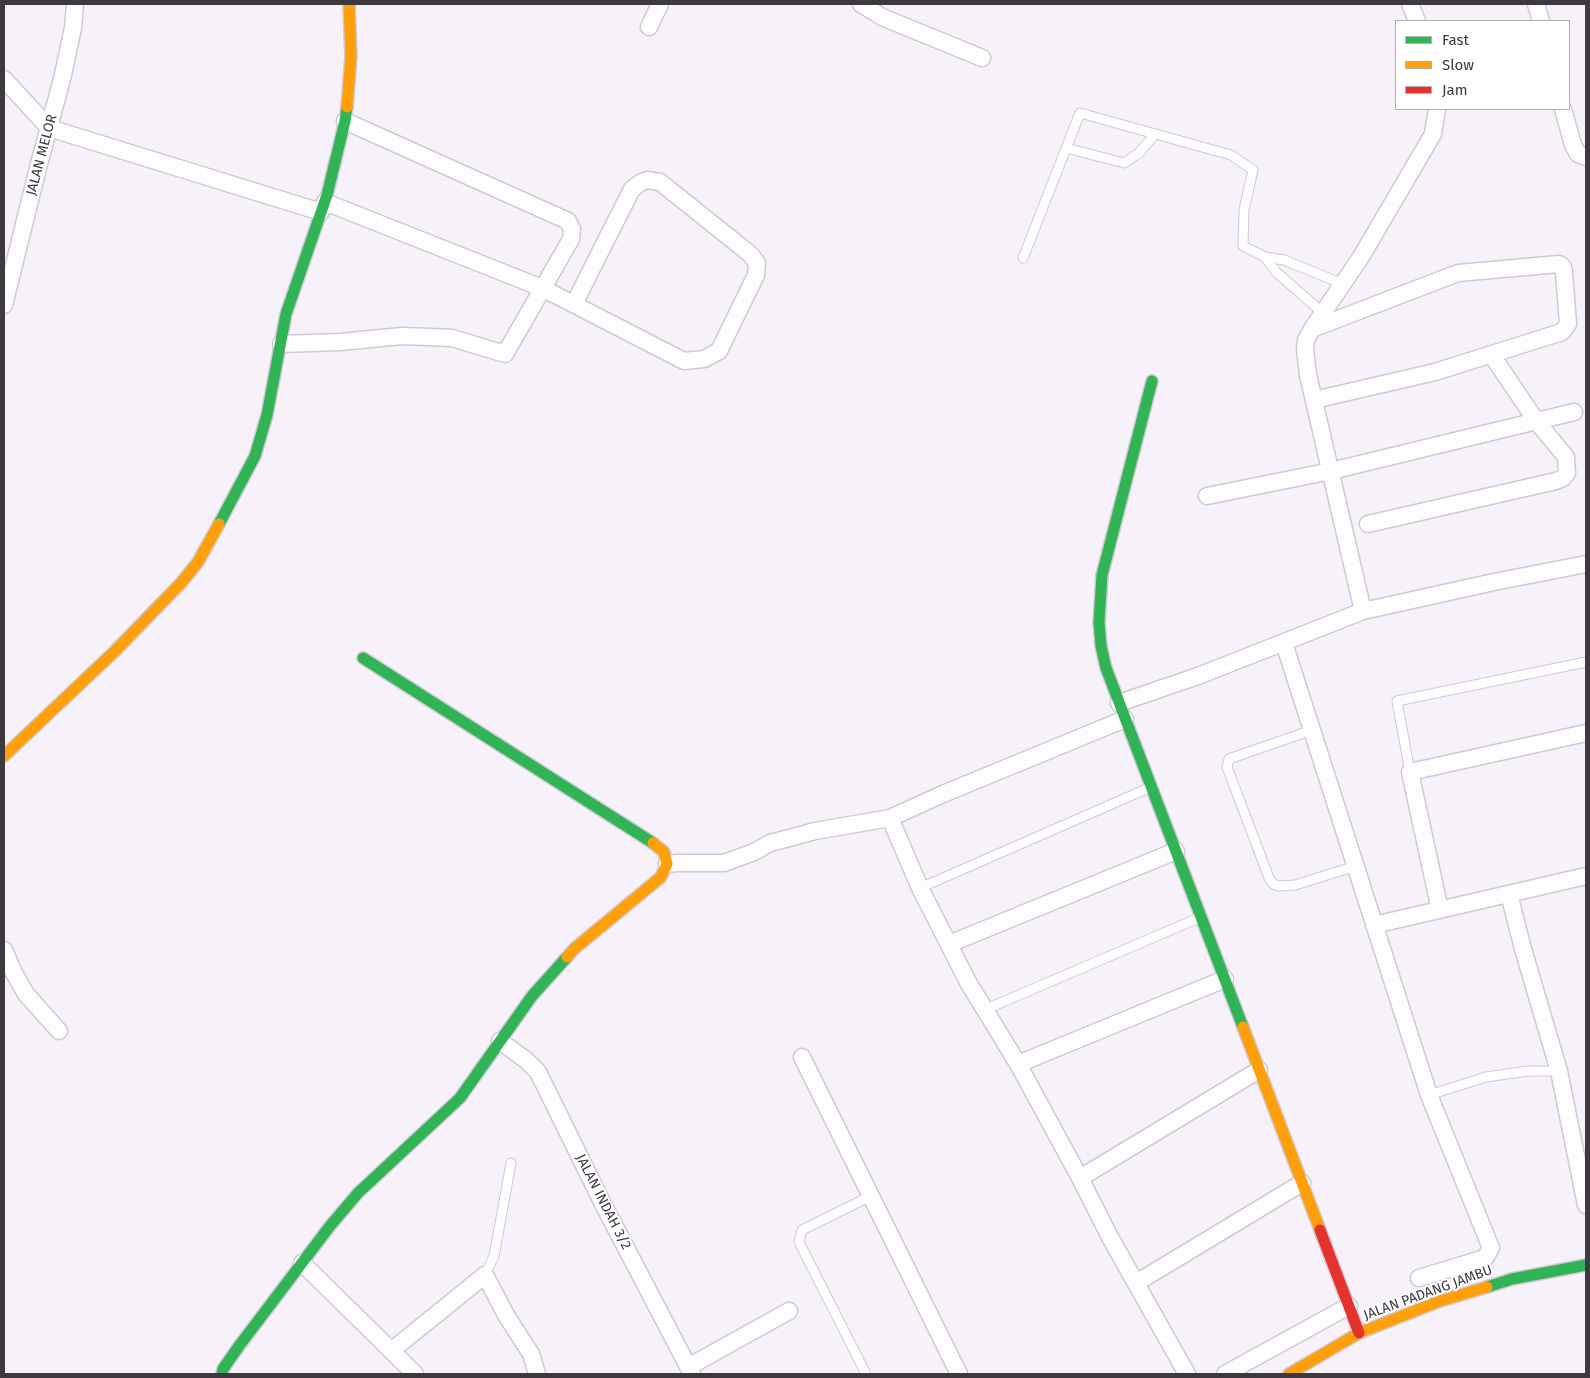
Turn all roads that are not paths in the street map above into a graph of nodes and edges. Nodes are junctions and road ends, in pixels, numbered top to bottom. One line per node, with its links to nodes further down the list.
1 (75, 4): 15 (street, JALAN MELOR)
2 (349, 4): 14 (street)
3 (660, 4): 9 (street)
4 (861, 4): 10 (street)
5 (1410, 4): 7 (street)
6 (1536, 4): 8 (street)
7 (1416, 20)
8 (1541, 20)
9 (649, 27)
10 (982, 58)
11 (4, 79): 15 (street)
12 (1438, 110): 22 (street)
13 (1563, 110): 18 (street)
14 (345, 121): 19 (street); 23 (street)
15 (49, 128): 19 (street); 25 (street, JALAN MELOR)
16 (1155, 134): 17 (lane); 17 (lane); 20 (lane)
17 (1066, 148): 21 (lane)
18 (1586, 157)
19 (323, 207): 23 (street); 28 (street)
20 (1265, 257): 22 (lane); 26 (lane)
21 (1023, 258)
22 (1342, 284): 26 (street)
23 (542, 288): 24 (street); 28 (street)
24 (574, 304): 24 (street)
25 (4, 305)
26 (1322, 312): 27 (street)
27 (1312, 328): 29 (street); 31 (street)
28 (281, 344): 46 (street)
29 (1491, 354): 31 (street); 33 (street)
30 (1152, 381): 42 (street)
31 (1314, 400): 34 (street)
32 (1574, 412): 33 (street)
33 (1537, 422): 34 (street); 36 (street)
34 (1331, 471): 35 (street); 38 (street)
35 (1207, 496)
36 (1368, 524)
37 (1586, 564): 38 (street)
38 (1363, 611): 39 (street)
39 (1284, 643): 42 (street); 44 (street)
40 (363, 658): 51 (street)
41 (1586, 662): 47 (lane)
42 (1119, 703): 43 (street)
43 (1125, 718): 48 (street); 49 (street)
44 (1312, 730): 52 (street); 52 (lane)
45 (1586, 734): 47 (street)
46 (4, 756)
47 (1410, 772): 56 (street)
48 (1151, 787): 50 (street); 54 (lane)
49 (890, 818): 51 (street); 54 (street)
50 (1176, 851): 57 (street); 59 (street)
51 (667, 864): 64 (street)
52 (1356, 866): 58 (street)
53 (1586, 876): 55 (street)
54 (920, 888): 59 (street)
55 (1509, 894): 56 (street); 68 (street)
56 (1440, 910): 58 (street)
57 (1201, 917): 61 (street); 62 (lane)
58 (1374, 925): 69 (street)
59 (949, 944): 62 (street)
60 (4, 950): 63 (street)
61 (1224, 979): 66 (street); 67 (street)
62 (984, 1010): 66 (street)
63 (59, 1031)
64 (500, 1041): 75 (street); 84 (street, JALAN INDAH 3/2)
65 (802, 1057): 73 (street)
66 (1018, 1064): 71 (street)
67 (1259, 1070): 71 (street); 72 (street)
68 (1559, 1071): 69 (lane); 74 (street)
69 (1429, 1095): 78 (street)
70 (511, 1163): 77 (lane)
71 (1080, 1178): 79 (street)
72 (1302, 1183): 79 (street); 80 (street)
73 (871, 1196): 88 (lane); 89 (street)
74 (1586, 1205)
75 (302, 1263): 83 (street); 85 (street)
76 (1586, 1265): 82 (street, JALAN PADANG JAMBU)
77 (485, 1276): 83 (street); 87 (street)
78 (1419, 1278)
79 (1136, 1283): 90 (street)
80 (1349, 1306): 82 (street); 91 (street)
81 (789, 1311): 84 (street)
82 (1360, 1333): 92 (street, JALAN PADANG JAMBU)
83 (391, 1351): 86 (street)
84 (690, 1371)
85 (222, 1374)
86 (415, 1374)
87 (537, 1374)
88 (866, 1374)
89 (958, 1374)
90 (1187, 1374)
91 (1225, 1374)
92 (1288, 1374)

